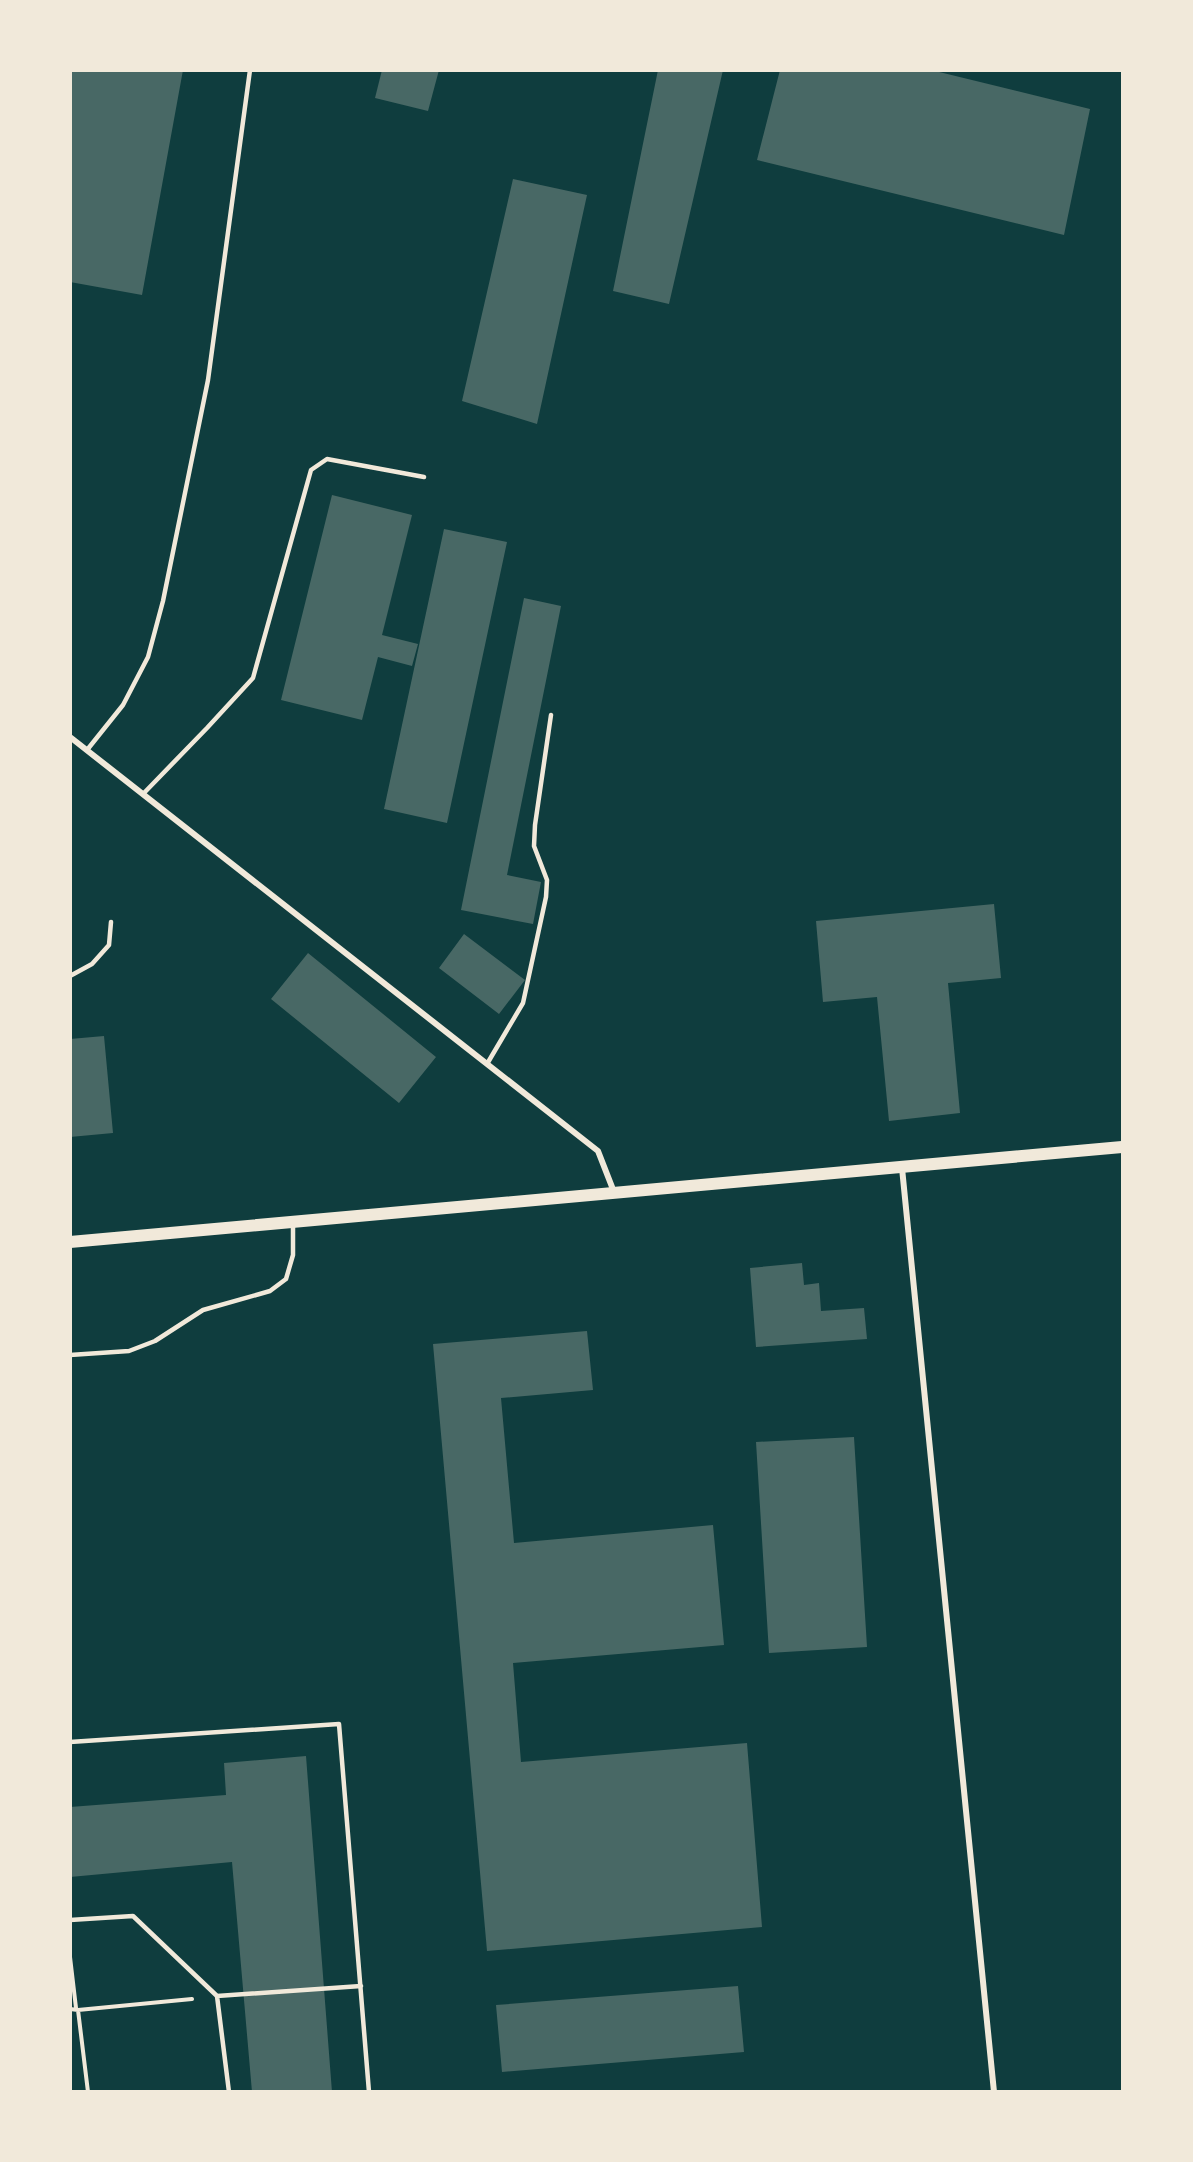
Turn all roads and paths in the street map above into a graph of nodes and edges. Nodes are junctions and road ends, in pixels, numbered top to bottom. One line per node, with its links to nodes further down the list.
1 (250, 70): 5 (lane)
2 (424, 477): 6 (lane)
3 (551, 715): 9 (lane)
4 (70, 737): 5 (street)
5 (87, 750): 6 (street)
6 (143, 794): 9 (street)
7 (111, 922): 8 (lane)
8 (70, 976)
9 (487, 1064): 12 (street)
10 (1122, 1147): 11 (main road)
11 (902, 1168): 12 (main road); 25 (street)
12 (614, 1192): 13 (main road)
13 (293, 1222): 14 (main road); 15 (lane)
14 (70, 1242)
15 (70, 1355)
16 (70, 1742): 19 (lane)
17 (70, 1920): 20 (lane)
18 (70, 1957): 21 (path)
19 (361, 1986): 20 (lane); 24 (lane)
20 (217, 1996): 21 (path); 23 (lane)
21 (75, 2009): 22 (path)
22 (88, 2091)
23 (230, 2091)
24 (369, 2091)
25 (994, 2091)

